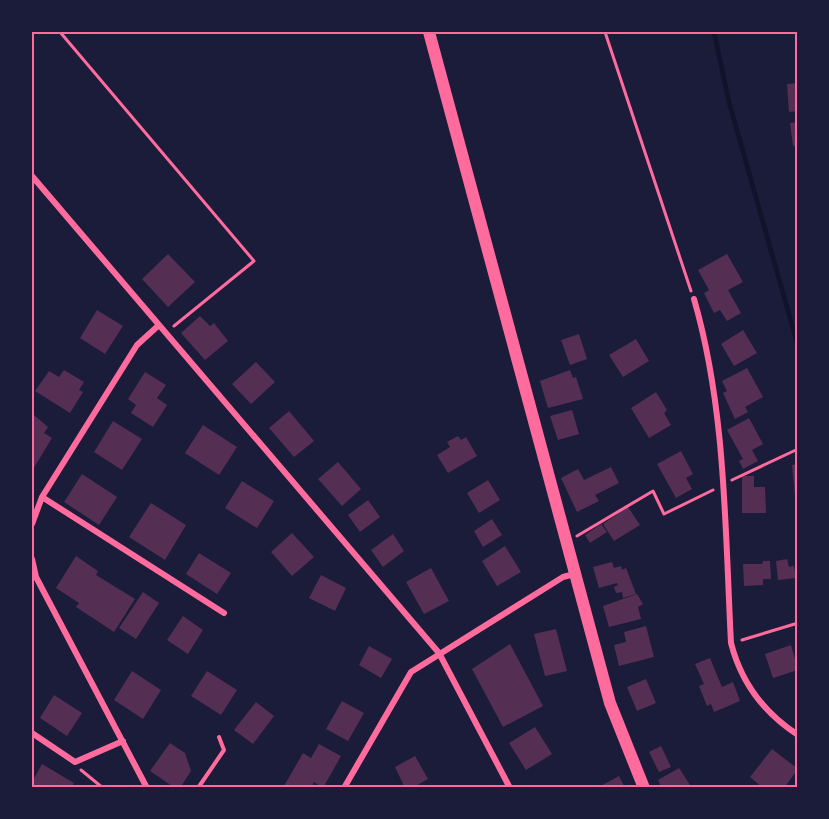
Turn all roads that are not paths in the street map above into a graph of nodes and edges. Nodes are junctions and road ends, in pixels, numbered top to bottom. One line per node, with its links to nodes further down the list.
1 (429, 32): 8 (main road)
2 (32, 176): 4 (street)
3 (694, 298): 12 (street)
4 (159, 325): 5 (street); 10 (street)
5 (42, 497): 6 (street); 9 (street)
6 (32, 524)
7 (32, 559): 14 (street)
8 (574, 574): 10 (street); 19 (main road)
9 (224, 614)
10 (439, 652): 17 (street); 18 (street)
11 (32, 733): 14 (street)
12 (798, 735)
13 (219, 737): 16 (lane)
14 (123, 741): 15 (street)
15 (147, 788)
16 (198, 788)
17 (344, 788)
18 (510, 788)
19 (644, 788)

